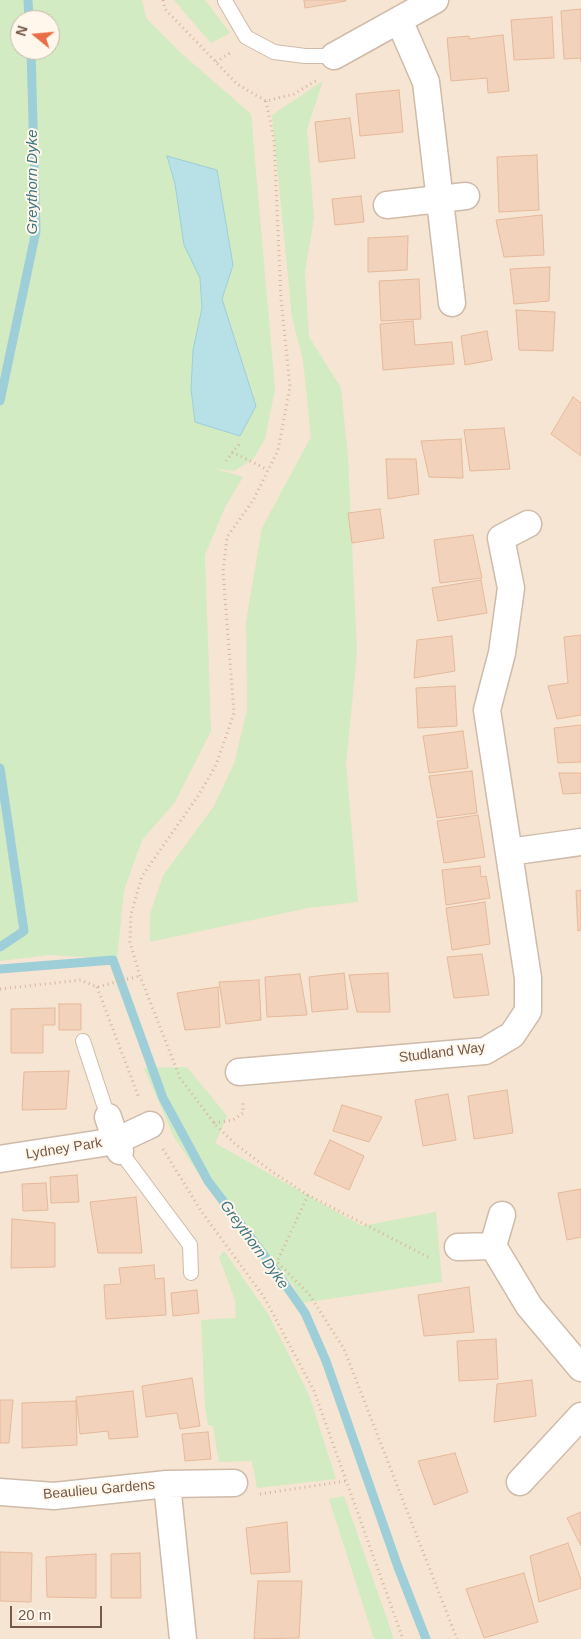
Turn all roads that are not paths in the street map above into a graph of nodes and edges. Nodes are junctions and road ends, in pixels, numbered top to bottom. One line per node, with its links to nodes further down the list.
1 (435, 0): 3 (street)
2 (225, 1): 4 (lane)
3 (399, 20): 4 (street); 6 (street)
4 (334, 56)
5 (466, 196): 6 (street)
6 (440, 200): 7 (street); 8 (street)
7 (388, 205)
8 (452, 303)
9 (528, 524): 11 (street, Studland Way)
10 (581, 842): 11 (street)
11 (509, 852): 13 (street, Studland Way)
12 (83, 1041): 15 (lane)
13 (239, 1072)
14 (150, 1125): 15 (street, Lydney Park)
15 (115, 1137): 16 (street, Lydney Park); 20 (lane)
16 (0, 1159)
17 (502, 1215): 18 (street)
18 (493, 1246): 19 (street); 21 (street)
19 (458, 1248)
20 (191, 1273)
21 (581, 1368)
22 (581, 1416): 23 (street)
23 (520, 1482)
24 (167, 1484): 25 (street, Beaulieu Gardens); 26 (street, Beaulieu Gardens); 27 (street, Beaulieu Gardens)
25 (234, 1484)
26 (0, 1492)
27 (183, 1639)

